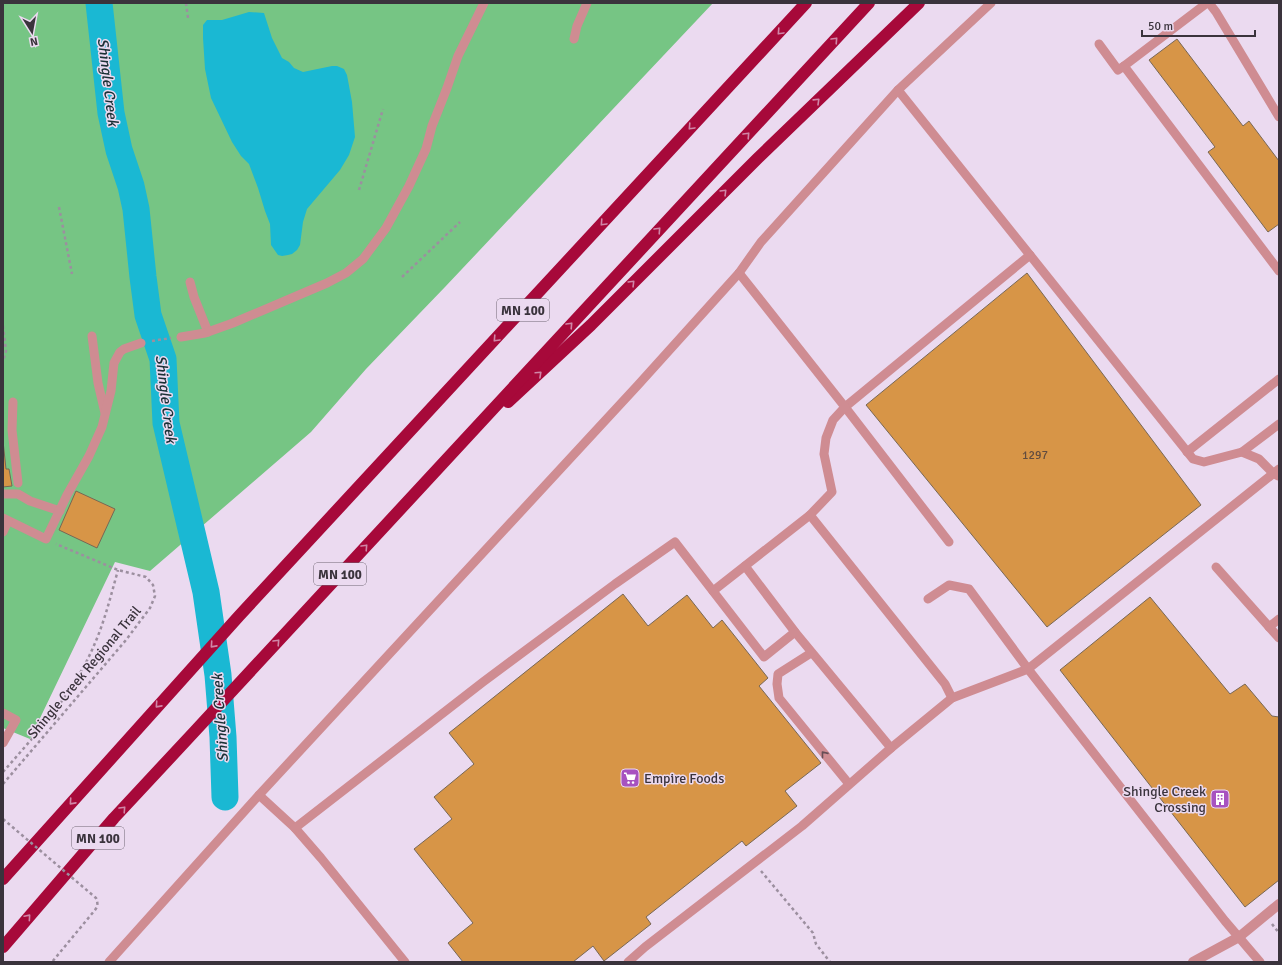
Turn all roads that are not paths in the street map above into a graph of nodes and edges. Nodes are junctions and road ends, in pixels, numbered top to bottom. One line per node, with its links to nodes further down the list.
1 (484, 3): 17 (lane)
2 (587, 3): 8 (lane)
3 (806, 3): 54 (highway, MN 100, one-way to 54)
4 (869, 3): 29 (highway, MN 100, one-way to 4)
5 (919, 3): 29 (highway, one-way to 5)
6 (991, 3): 11 (lane)
7 (1208, 3): 10 (lane); 12 (lane)
8 (574, 40)
9 (1099, 44): 10 (lane)
10 (1124, 66): 14 (lane)
11 (898, 90): 13 (lane); 15 (lane)
12 (1279, 117)
13 (1030, 255): 23 (lane); 26 (lane)
14 (1279, 271)
15 (738, 273): 23 (lane); 52 (lane)
16 (190, 282): 17 (lane)
17 (208, 332): 19 (lane)
18 (92, 336): 24 (lane)
19 (181, 337)
20 (141, 343): 24 (lane)
21 (1279, 379): 26 (lane)
22 (13, 402): 30 (lane)
23 (845, 407): 33 (lane); 36 (lane)
24 (105, 414): 32 (lane)
25 (1279, 424): 27 (lane)
26 (1187, 452): 27 (lane)
27 (1242, 452): 28 (lane)
28 (1277, 473): 46 (lane)
29 (429, 477): 57 (highway, MN 100, one-way to 29)
30 (18, 483)
31 (3, 494): 32 (lane)
32 (60, 511): 34 (lane)
33 (810, 515): 37 (lane); 47 (lane)
34 (6, 519): 35 (lane)
35 (3, 532)
36 (949, 542)
37 (745, 566): 39 (lane); 43 (lane)
38 (1216, 567): 42 (lane)
39 (713, 591): 43 (lane); 53 (lane)
40 (928, 599): 46 (lane)
41 (1279, 619): 42 (lane)
42 (1269, 626): 44 (lane)
43 (795, 632): 45 (lane)
44 (1279, 638)
45 (811, 653): 50 (lane); 51 (lane, one-way to 45)
46 (1028, 669): 47 (lane); 56 (lane)
47 (952, 698): 50 (lane)
48 (3, 713): 49 (lane)
49 (3, 743)
50 (891, 748): 51 (lane)
51 (849, 784): 60 (lane)
52 (259, 795): 53 (lane); 58 (lane)
53 (295, 828): 59 (lane)
54 (3, 879)
55 (1279, 904): 56 (street)
56 (1239, 937): 61 (street); 62 (lane)
57 (4, 945)
58 (109, 962)
59 (405, 962)
60 (628, 962)
61 (1193, 962)
62 (1260, 962)

